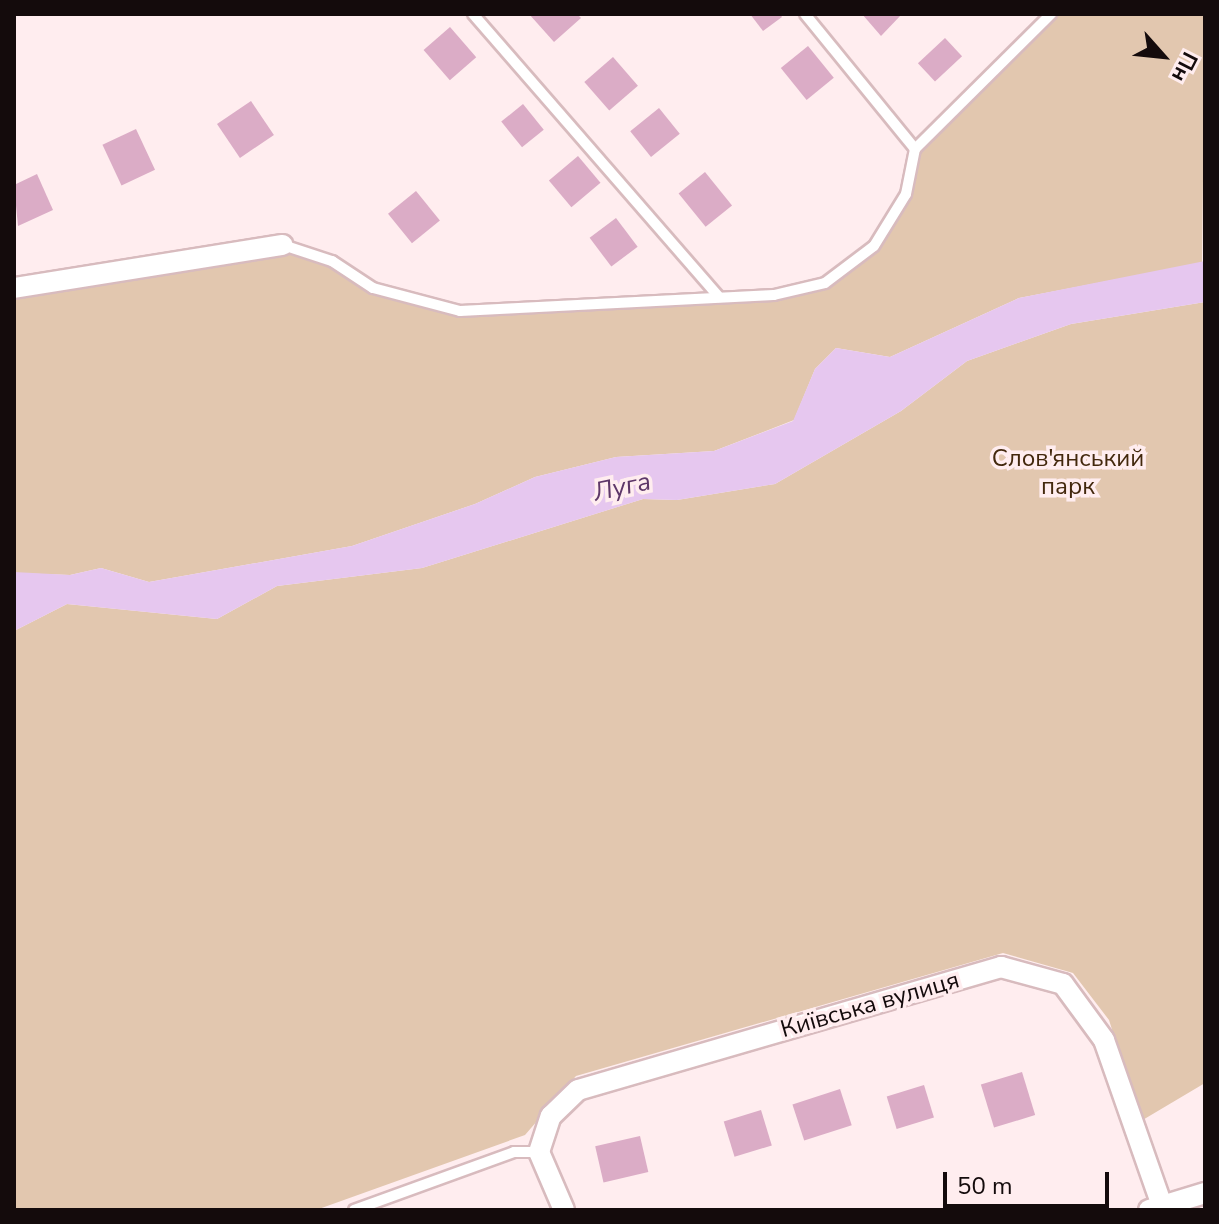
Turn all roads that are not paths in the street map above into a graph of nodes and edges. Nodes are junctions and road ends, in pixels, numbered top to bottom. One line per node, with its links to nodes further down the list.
1 (473, 14): 7 (lane)
2 (805, 14): 4 (lane)
3 (1051, 14): 4 (lane)
4 (915, 149): 7 (lane)
5 (283, 245): 6 (street); 7 (lane)
6 (14, 288)
7 (719, 297)
8 (539, 1152): 10 (street, Київська вулиця); 11 (lane); 12 (street)
9 (1205, 1193): 10 (street)
10 (1155, 1206)
11 (354, 1210)
12 (564, 1210)

